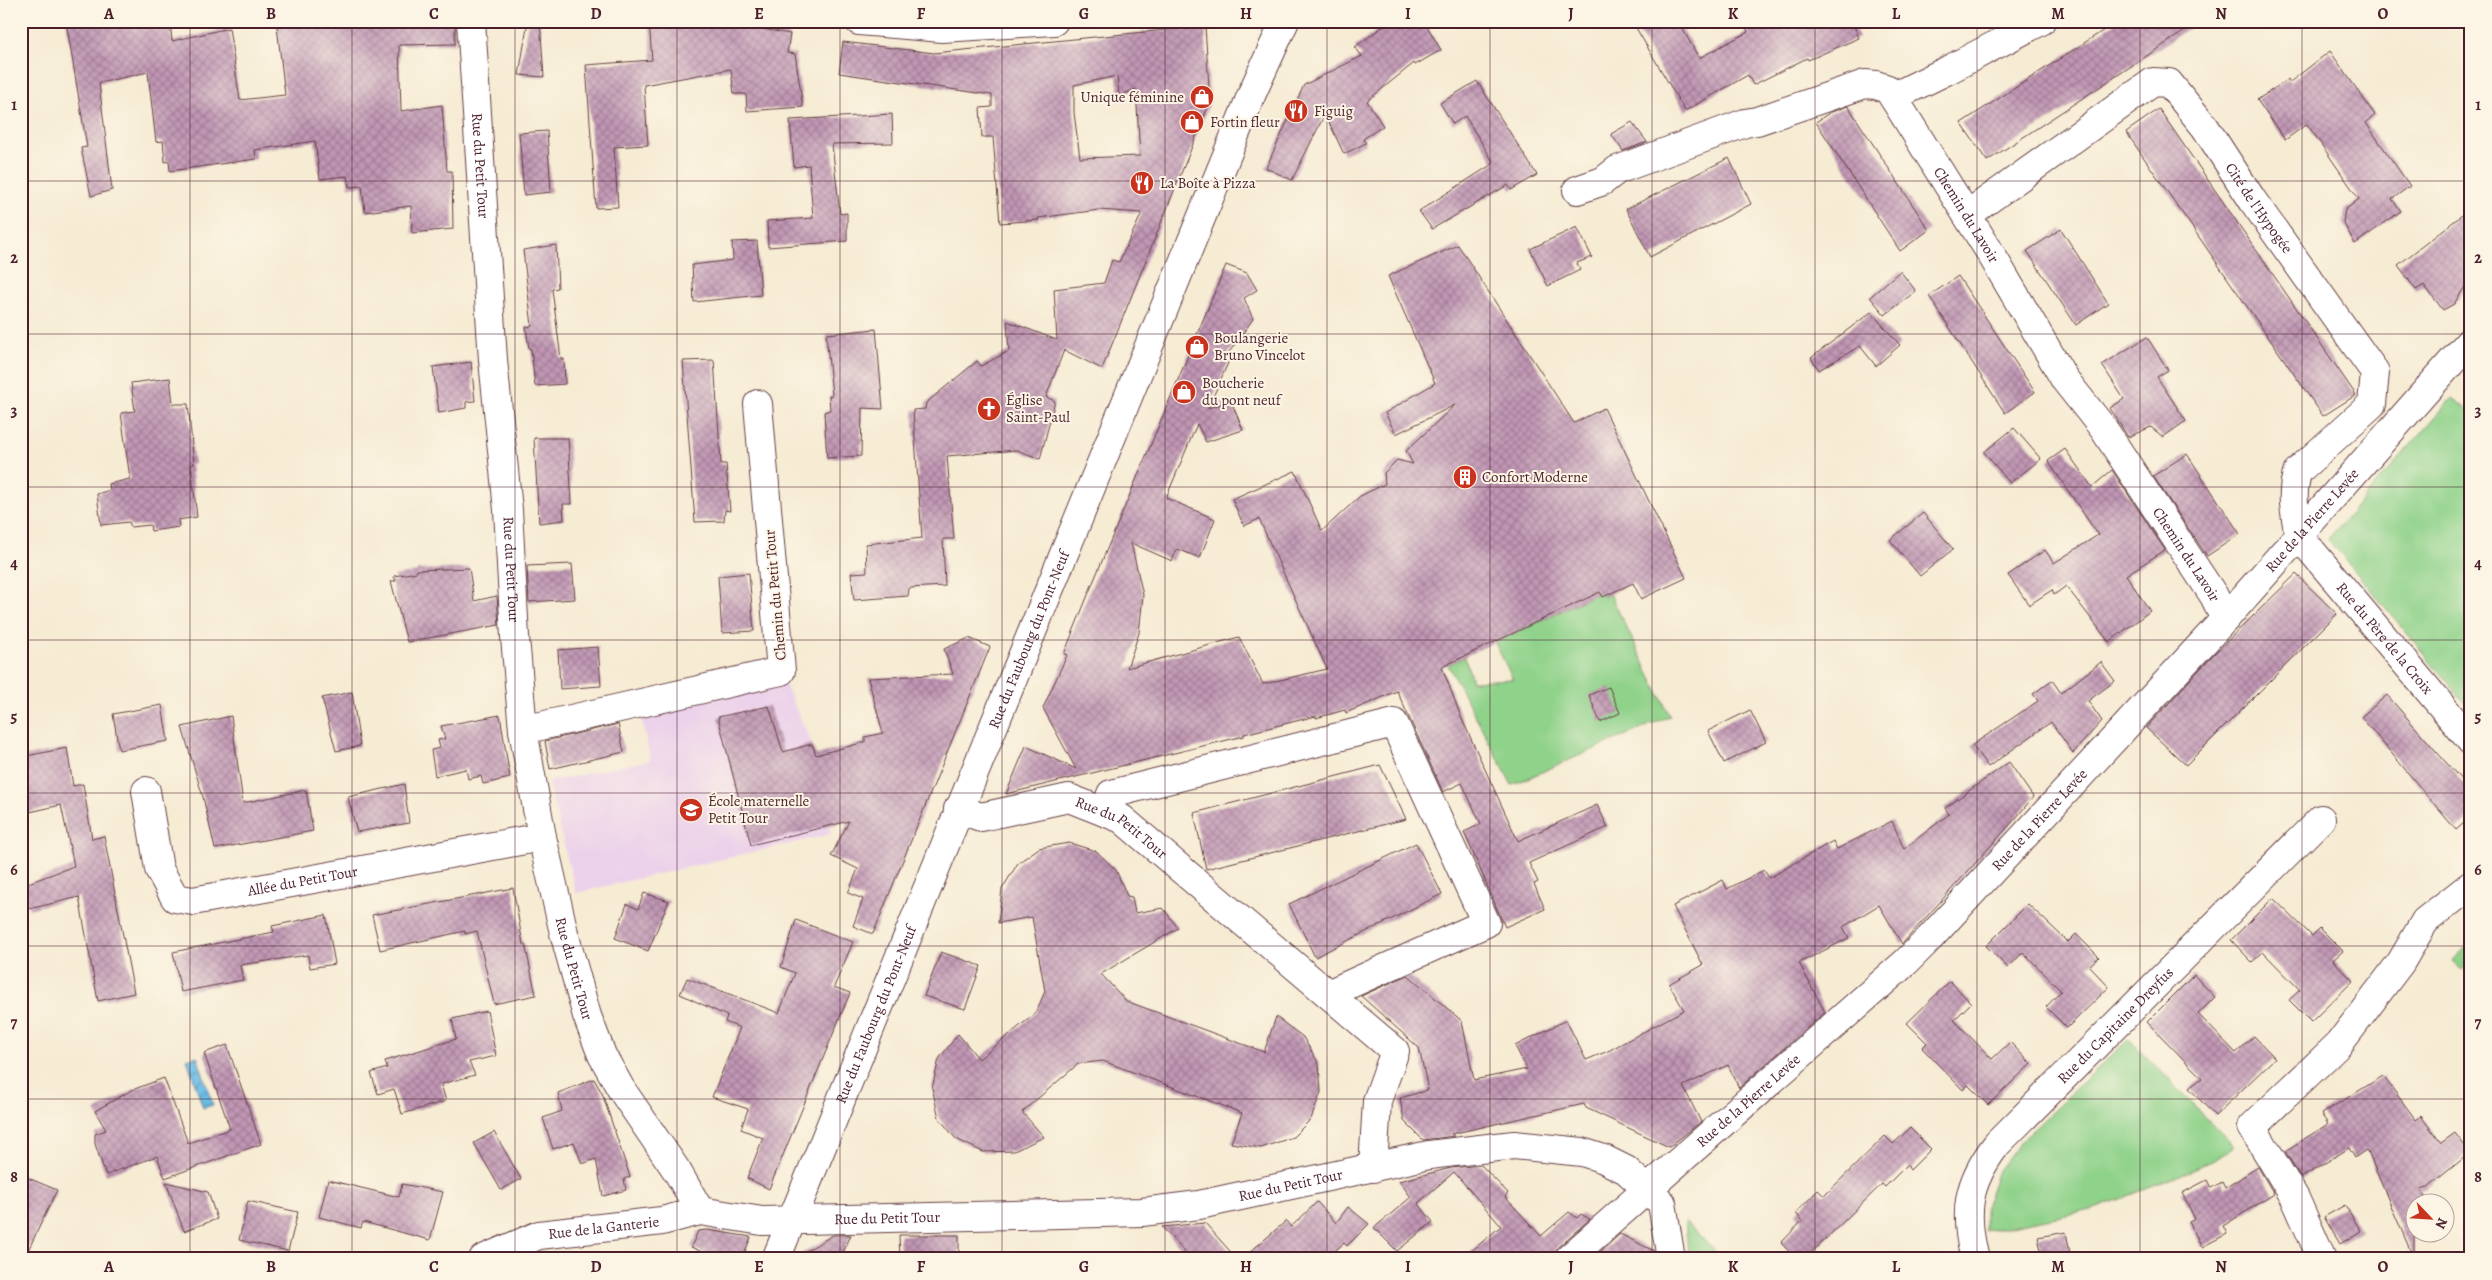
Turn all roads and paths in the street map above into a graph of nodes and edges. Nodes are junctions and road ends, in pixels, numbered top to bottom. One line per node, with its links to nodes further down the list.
1 (471, 21): 13 (street, Rue du Petit Tour)
2 (859, 21): 3 (street)
3 (1054, 21)
4 (1285, 21): 16 (street, Rue du Faubourg du Pont-Neuf)
5 (2041, 21): 6 (street)
6 (1893, 97): 7 (street, Chemin du Lavoir); 8 (street, Chemin du Lavoir)
7 (1577, 190)
8 (1967, 215): 11 (street, Cité de l'Hypogée); 12 (street, Chemin du Lavoir)
9 (2471, 340): 11 (street, Rue de la Pierre Levée)
10 (758, 404): 13 (street, Chemin du Petit Tour)
11 (2299, 536): 12 (street, Rue de la Pierre Levée); 14 (street, Rue du Père de la Croix)
12 (2225, 619): 23 (street, Rue de la Pierre Levée)
13 (522, 730): 19 (street, Rue du Petit Tour)
14 (2471, 740)
15 (146, 791): 19 (street, Allée du Petit Tour)
16 (958, 809): 17 (street, Rue du Petit Tour); 25 (street, Rue du Faubourg du Pont-Neuf)
17 (1105, 812): 21 (street, Rue du Petit Tour); 21 (street)
18 (2321, 819): 30 (street, Rue du Capitaine Dreyfus)
19 (542, 837): 24 (street, Rue du Petit Tour)
20 (2471, 885): 31 (street)
21 (1328, 994): 22 (street, Rue du Petit Tour)
22 (1373, 1168): 23 (street, Rue du Petit Tour); 25 (street, Rue du Petit Tour)
23 (1648, 1189): 28 (street, Rue de la Pierre Levée); 29 (street, Rue du Petit Tour)
24 (700, 1211): 25 (street, Rue du Petit Tour); 26 (street, Rue de la Ganterie)
25 (791, 1220): 27 (street, Rue du Faubourg du Pont-Neuf)
26 (482, 1259)
27 (776, 1259)
28 (1568, 1259)
29 (1671, 1259)
30 (1975, 1259)
31 (2322, 1259)

